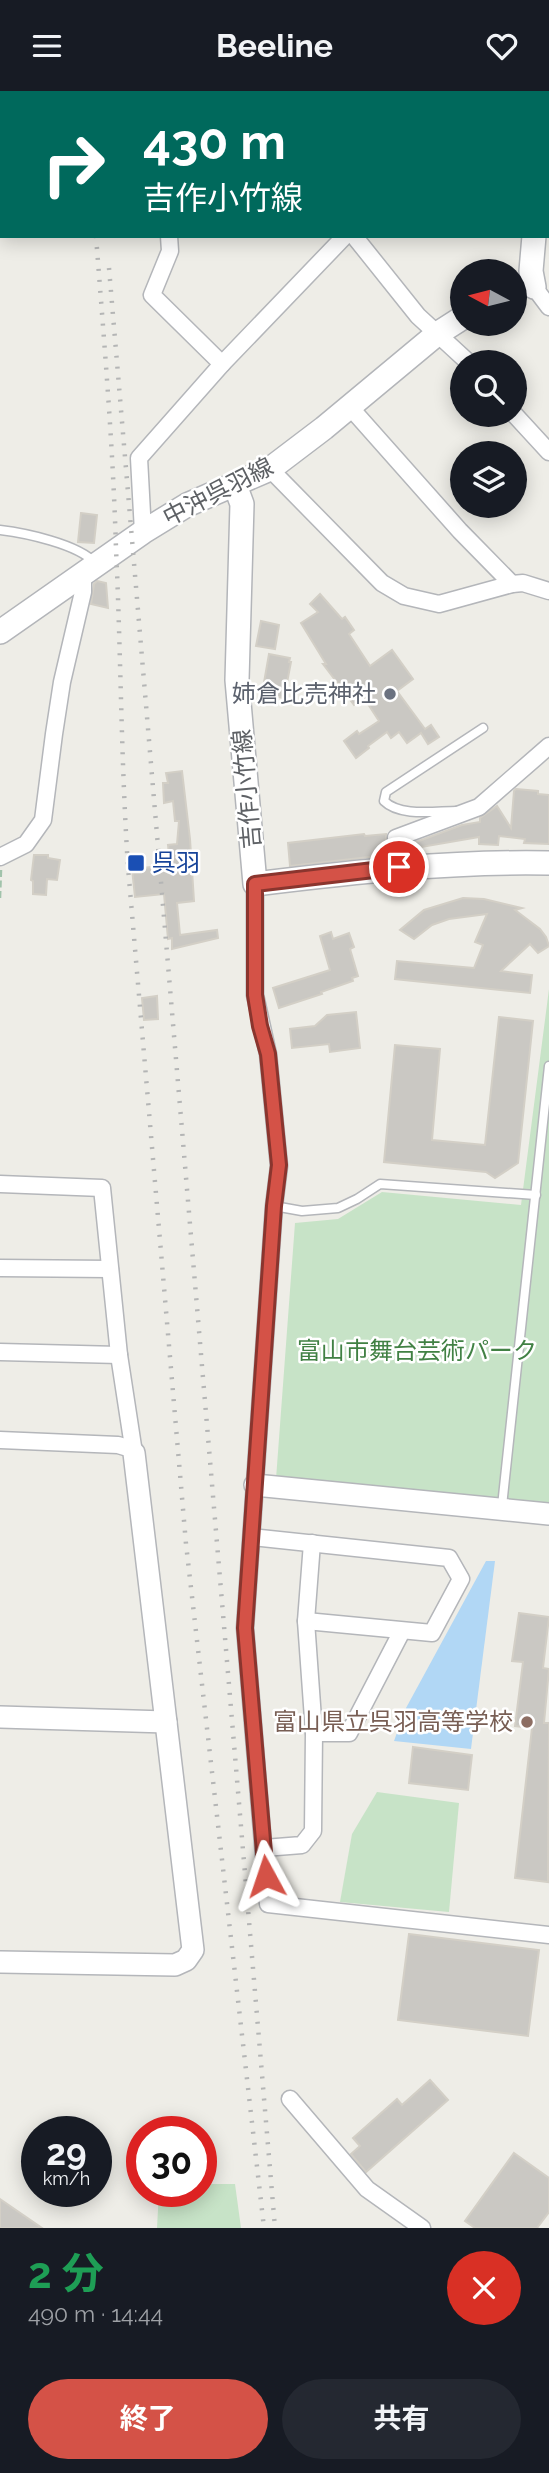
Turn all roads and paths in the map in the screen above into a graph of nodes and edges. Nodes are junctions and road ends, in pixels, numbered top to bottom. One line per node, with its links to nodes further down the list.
1 (169, 238): 10 (street)
2 (343, 238): 10 (street)
3 (356, 238): 8 (street)
4 (534, 238): 5 (main road)
5 (532, 289): 6 (street)
6 (549, 307)
7 (450, 326): 8 (main road, 中沖呉羽線)
8 (438, 334): 9 (street); 11 (main road, 中沖呉羽線)
9 (455, 350)
10 (222, 364): 17 (street)
11 (349, 406): 14 (main road, 中沖呉羽線); 19 (street)
12 (526, 427): 13 (street)
13 (549, 452)
14 (270, 468): 15 (main road, 中沖呉羽線); 19 (street)
15 (235, 485): 17 (main road, 中沖呉羽線); 28 (main road, 吉作小竹線)
16 (0, 530): 18 (lane)
17 (143, 531): 18 (main road, 中沖呉羽線)
18 (90, 570): 21 (main road, 中沖呉羽線); 25 (street)
19 (512, 583): 20 (street)
20 (549, 591)
21 (0, 632)
22 (483, 728): 24 (lane)
23 (549, 747): 24 (street)
24 (463, 811): 27 (street)
25 (1, 857): 29 (path)
26 (549, 863): 27 (main road, 吉作小竹線)
27 (399, 867): 28 (main road, 吉作小竹線)
28 (255, 884): 33 (street)
29 (0, 898)
30 (549, 1066): 32 (lane)
31 (0, 1184): 35 (street)
32 (536, 1195): 33 (lane); 41 (lane)
33 (274, 1206): 40 (street)
34 (0, 1268): 35 (street)
35 (110, 1269): 37 (street)
36 (0, 1352): 37 (street)
37 (119, 1355): 39 (street)
38 (0, 1440): 39 (street)
39 (134, 1453): 48 (street)
40 (255, 1485): 41 (street); 43 (street)
41 (502, 1509): 42 (street)
42 (549, 1514)
43 (251, 1537): 44 (street); 50 (street)
44 (312, 1543): 45 (street); 46 (street)
45 (306, 1622): 46 (street); 49 (street)
46 (402, 1630): 49 (street)
47 (0, 1717): 48 (street)
48 (166, 1722): 52 (street)
49 (314, 1733): 50 (street)
50 (264, 1848): 51 (street)
51 (549, 1935)
52 (0, 1962)
53 (290, 2099): 54 (street)
54 (422, 2228)

